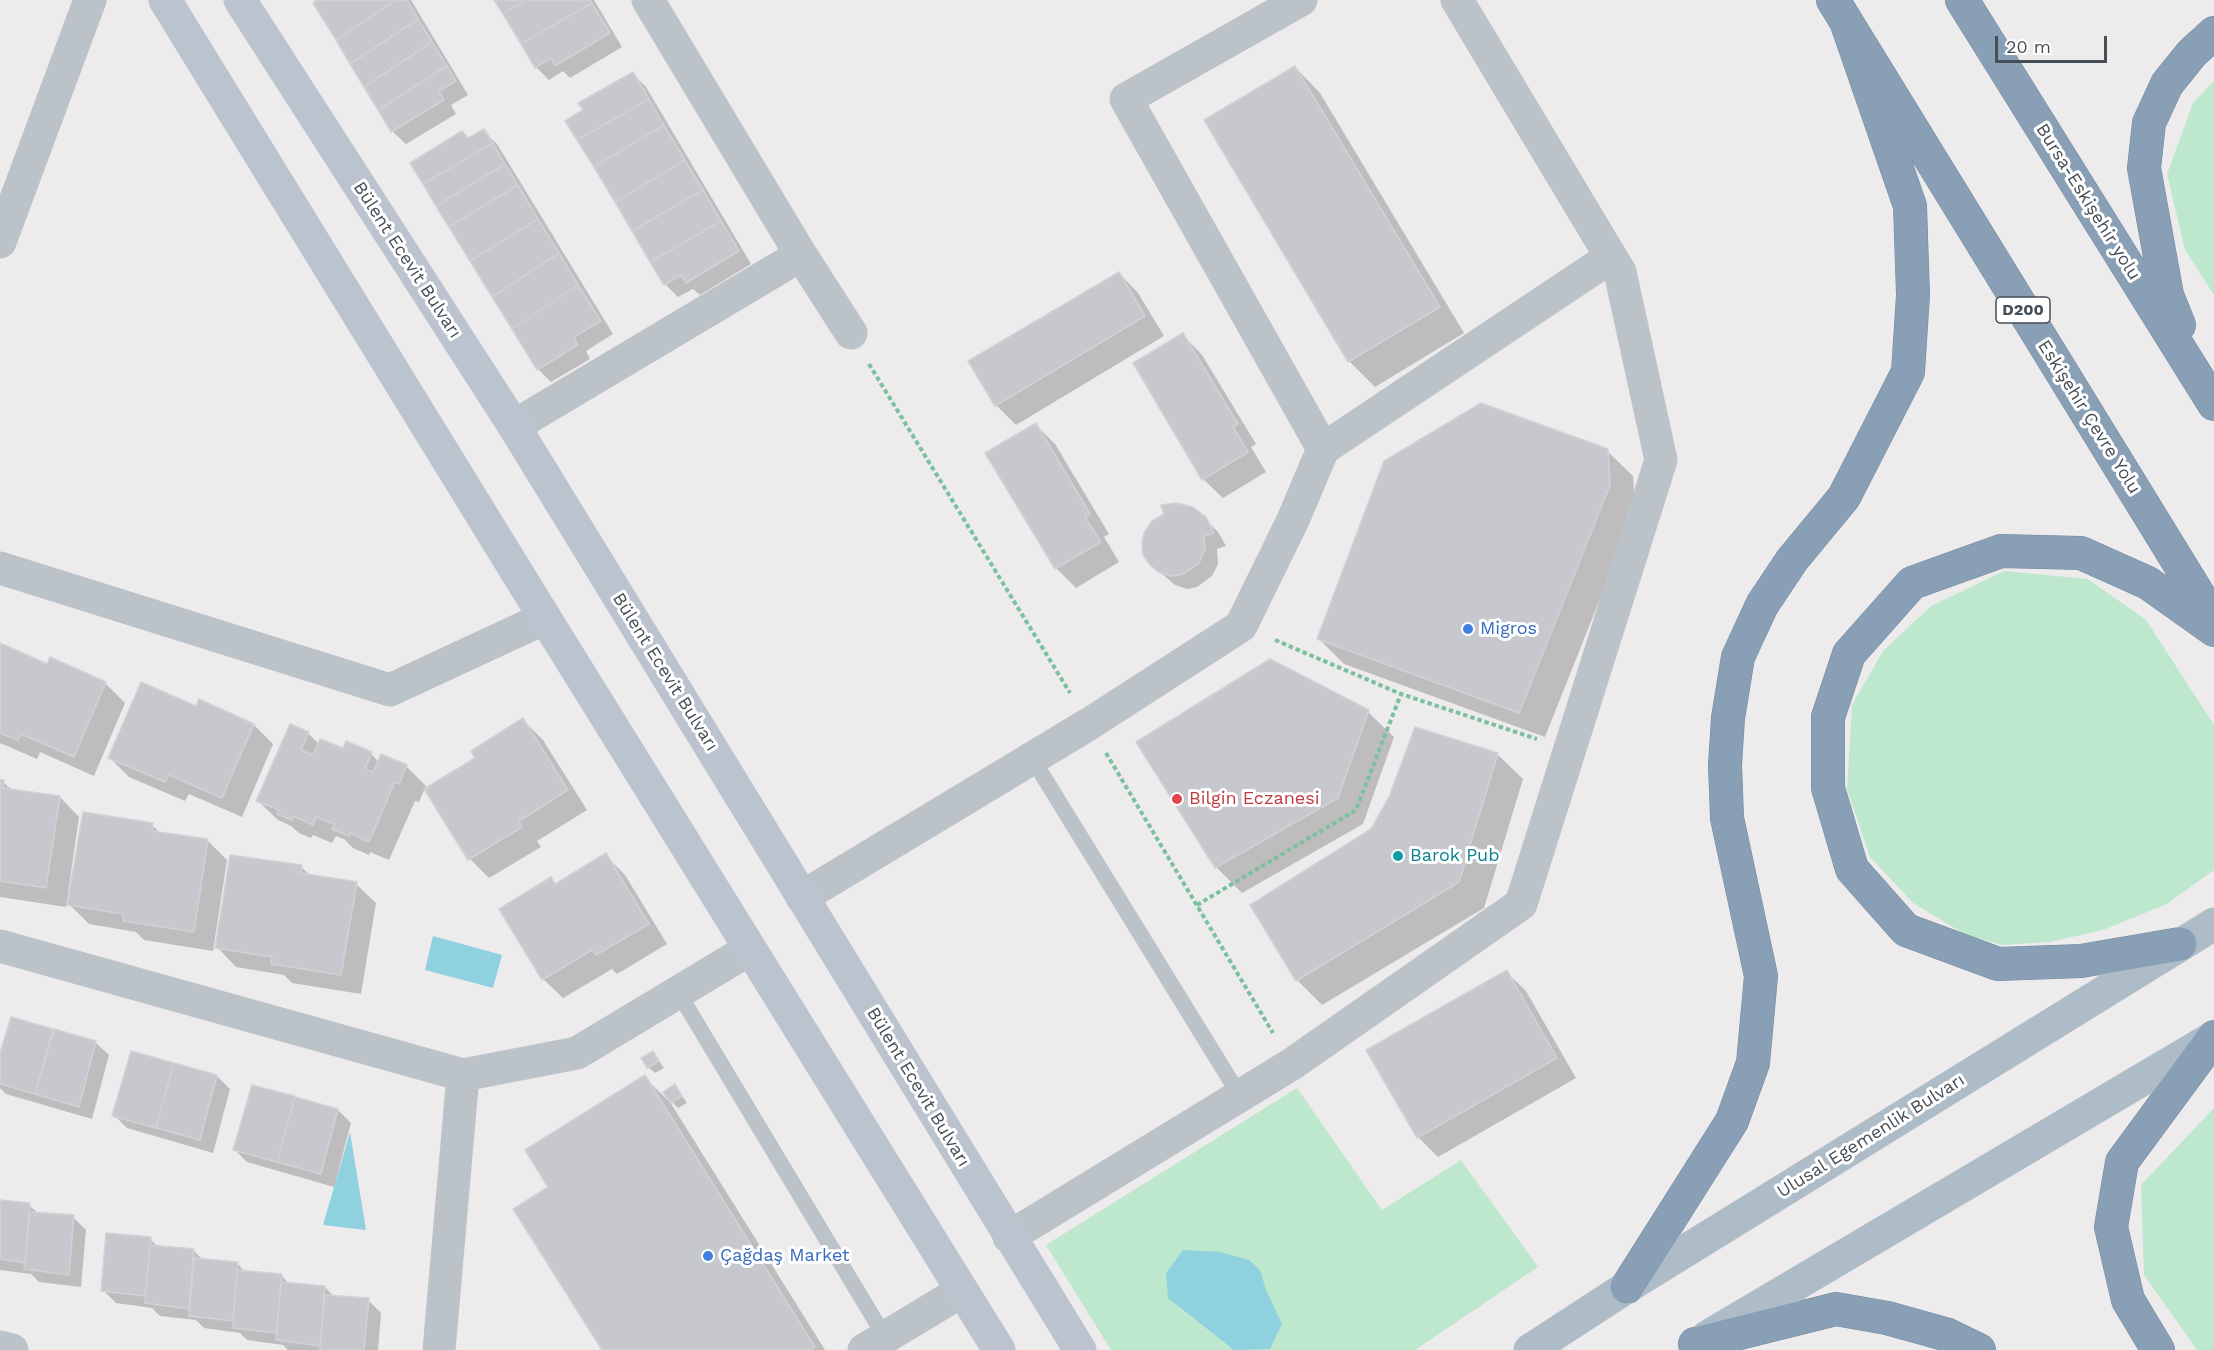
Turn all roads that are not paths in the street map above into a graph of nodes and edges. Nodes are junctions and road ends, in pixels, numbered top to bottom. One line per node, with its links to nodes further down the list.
1 (90, 0): 10 (street)
2 (165, 0): 18 (main road)
3 (240, 0): 15 (main road, Bülent Ecevit Bulvarı)
4 (648, 0): 11 (street)
5 (1300, 0): 16 (street)
6 (1457, 0): 12 (street)
7 (1962, 0): 14 (highway, Bursa-Eskişehir yolu)
8 (1840, 12): 19 (highway, Eskişehir Çevre Yolu / D200); 32 (highway)
9 (2214, 33): 14 (highway)
10 (0, 242)
11 (801, 255): 13 (street); 15 (street)
12 (1611, 257): 16 (street); 30 (street)
13 (851, 333)
14 (2207, 394)
15 (514, 426): 22 (main road, Bülent Ecevit Bulvarı)
16 (1323, 449): 21 (street)
17 (0, 568): 18 (street)
18 (544, 618): 26 (main road)
19 (2214, 620)
20 (2214, 630): 24 (highway)
21 (1032, 758): 22 (street); 30 (lane)
22 (802, 897): 31 (main road, Bülent Ecevit Bulvarı)
23 (2214, 924): 24 (main road, Ulusal Egemenlik Bulvarı)
24 (2180, 944): 32 (main road, Ulusal Egemenlik Bulvarı)
25 (0, 946): 29 (street)
26 (750, 949): 27 (street); 33 (main road)
27 (678, 992): 29 (street); 34 (lane)
28 (2214, 1037): 36 (main road); 43 (highway)
29 (463, 1075): 38 (street)
30 (1240, 1096): 31 (street)
31 (1009, 1237): 40 (main road, Bülent Ecevit Bulvarı)
32 (1627, 1287): 41 (main road, Ulusal Egemenlik Bulvarı)
33 (962, 1291): 34 (street); 39 (main road)
34 (875, 1344)
35 (0, 1347): 37 (street)
36 (1690, 1347): 42 (highway)
37 (12, 1350)
38 (439, 1350)
39 (999, 1350)
40 (1080, 1350)
41 (1530, 1350)
42 (1979, 1350)
43 (2158, 1350)

